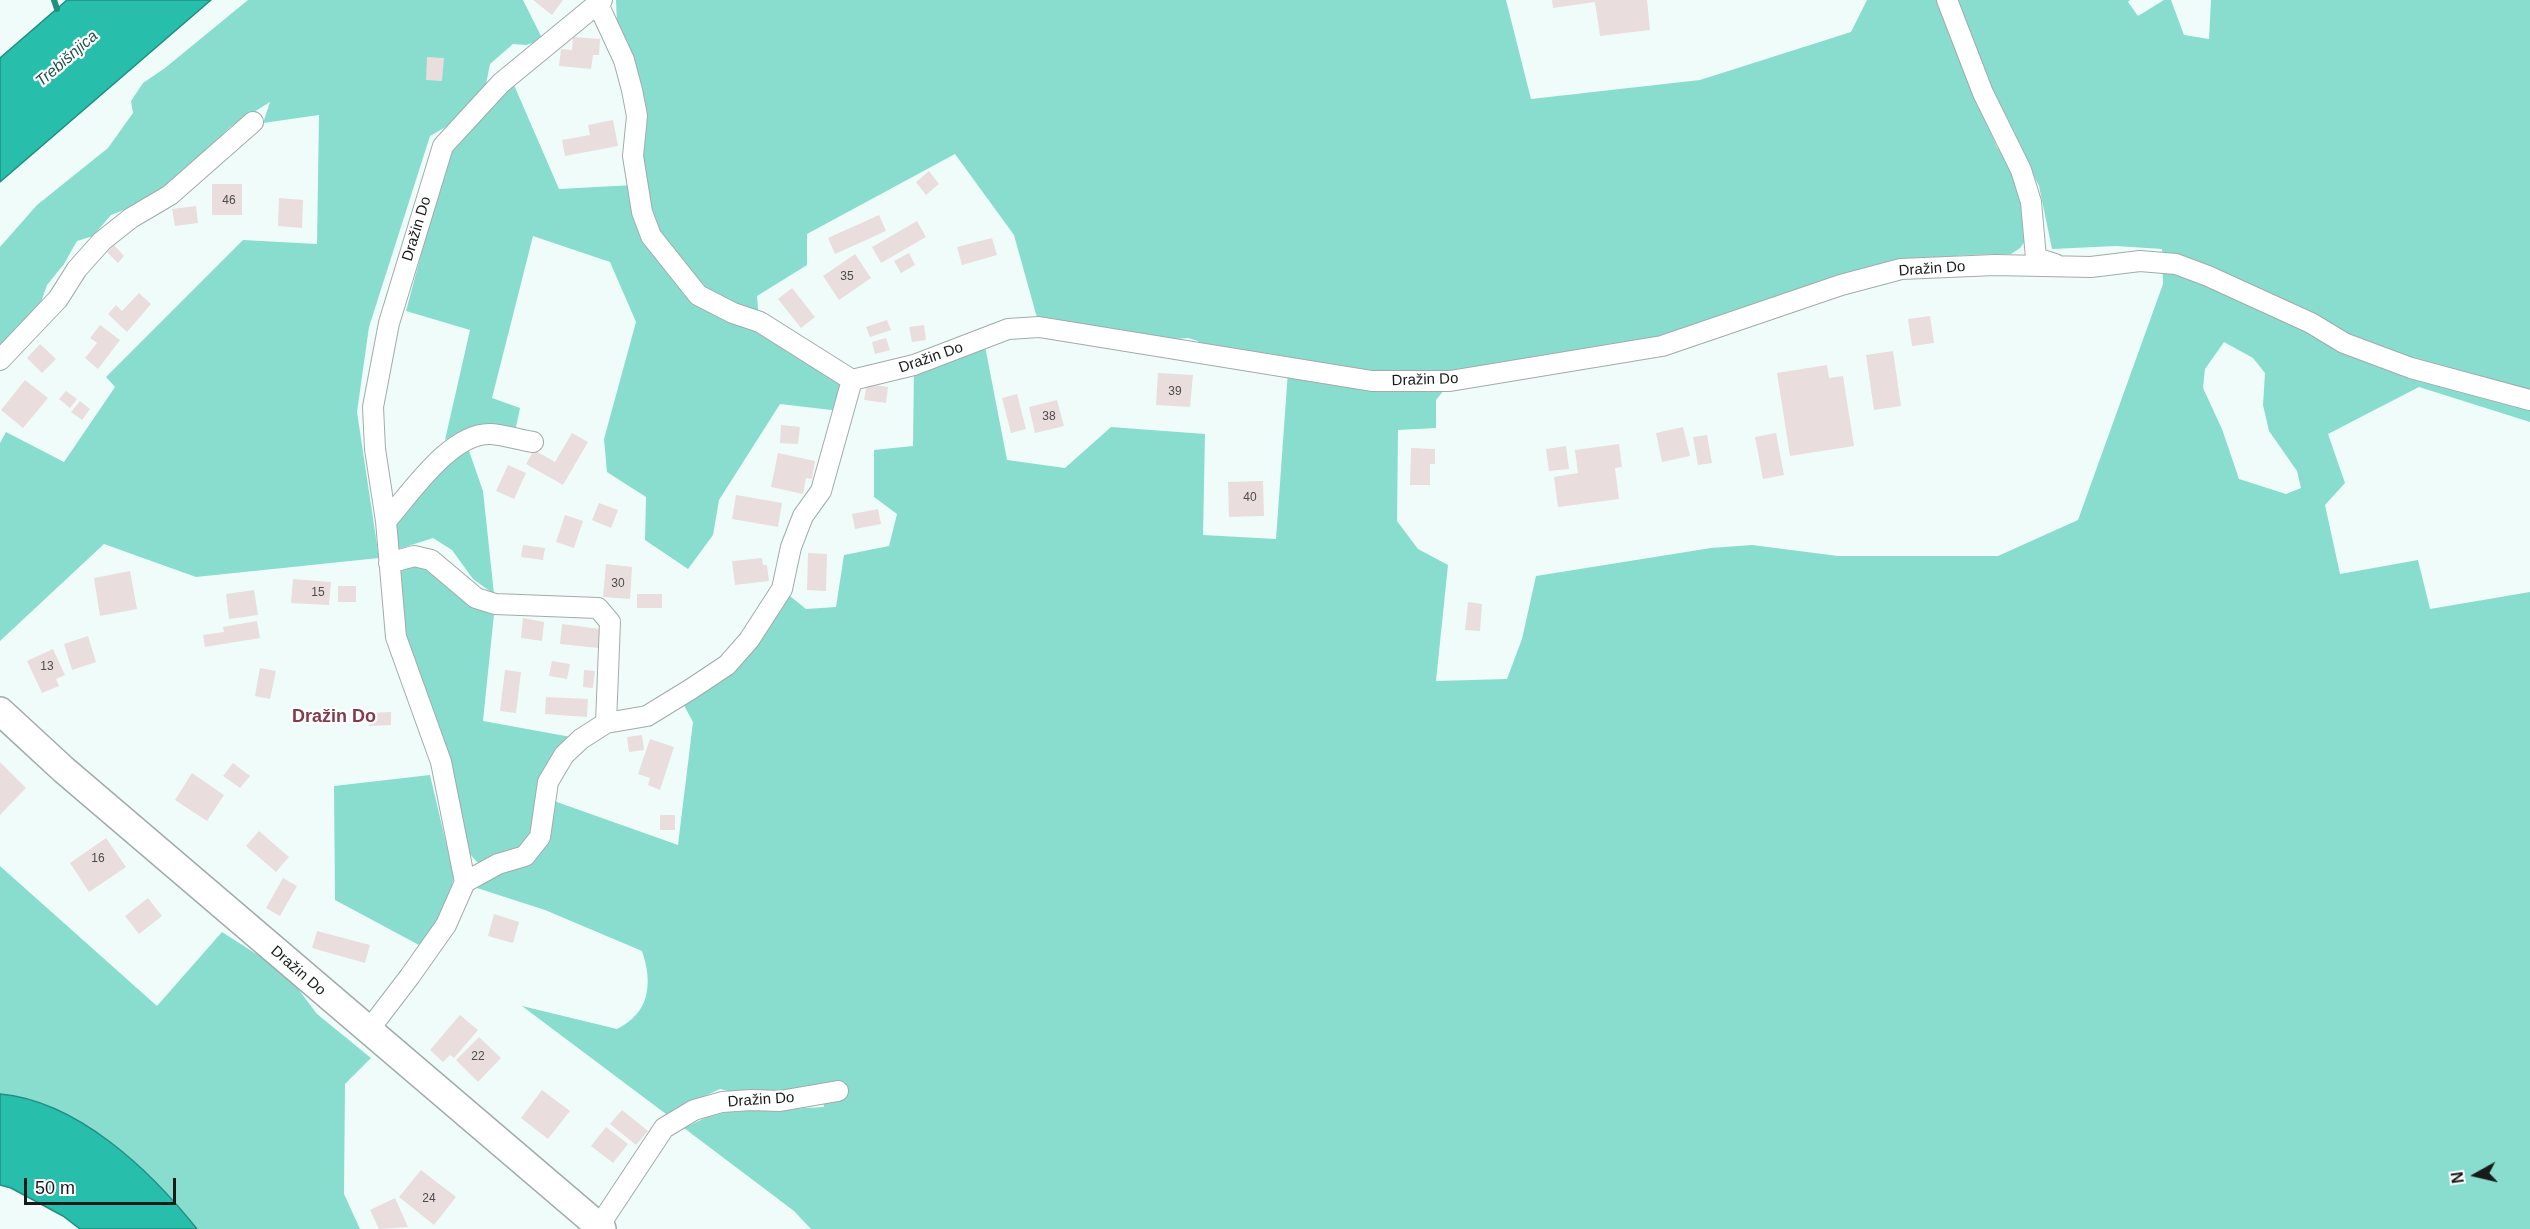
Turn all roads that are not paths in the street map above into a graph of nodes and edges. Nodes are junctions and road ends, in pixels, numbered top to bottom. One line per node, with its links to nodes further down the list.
1 (1947, 0): 4 (street)
2 (600, 2): 6 (street, Dražin Do); 9 (street, Dražin Do)
3 (253, 122): 5 (street)
4 (2061, 266): 6 (street, Dražin Do); 7 (street, Dražin Do)
5 (0, 360)
6 (852, 380): 12 (street)
7 (2530, 400)
8 (533, 442): 9 (street)
9 (386, 521): 10 (street, Dražin Do)
10 (389, 563): 12 (street); 13 (street, Dražin Do)
11 (0, 711): 14 (street, Dražin Do)
12 (606, 723): 13 (street)
13 (465, 882): 14 (street)
14 (368, 1031): 16 (street, Dražin Do)
15 (838, 1091): 16 (street, Dražin Do)
16 (600, 1228)

